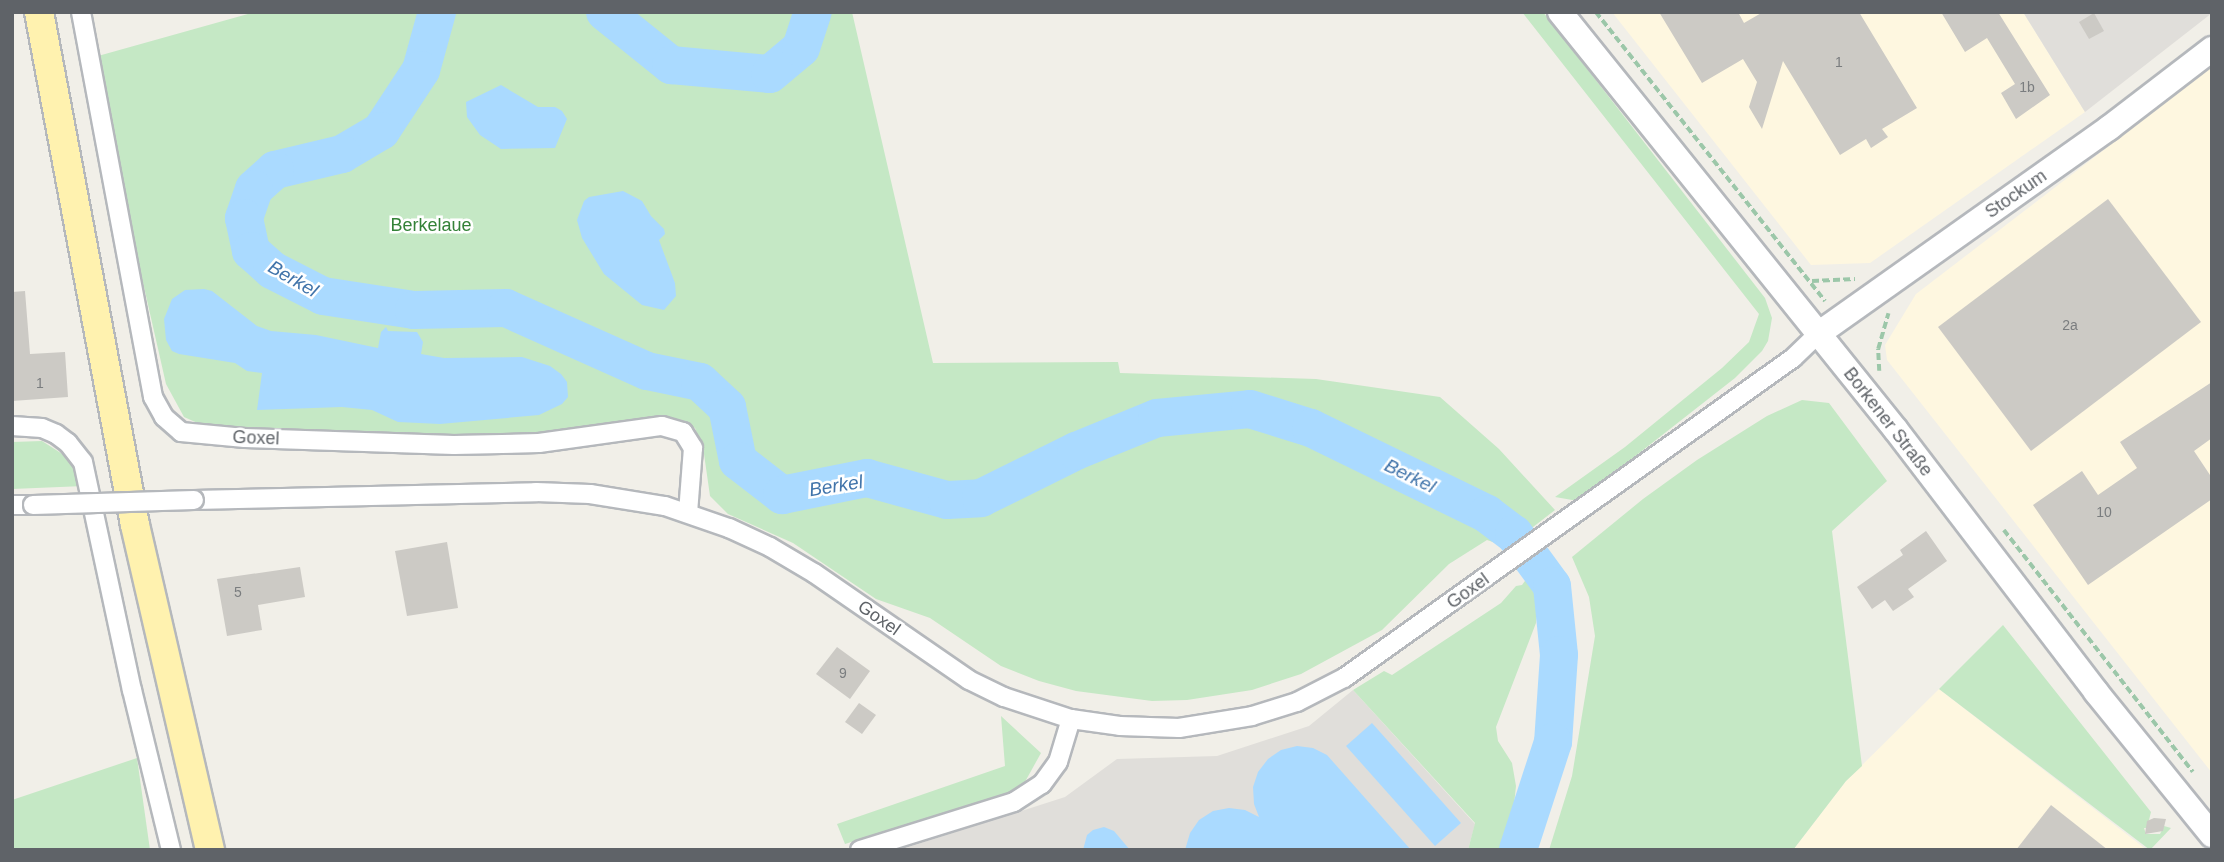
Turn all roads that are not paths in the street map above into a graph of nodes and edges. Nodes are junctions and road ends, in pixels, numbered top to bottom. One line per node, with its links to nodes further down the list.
1 (39, 12): 12 (main road)
2 (81, 12): 8 (street, Goxel)
3 (1560, 12): 5 (street, Borkener Straße)
4 (2212, 49): 5 (street, Stockum)
5 (1818, 334): 9 (street, Goxel); 10 (street, Borkener Straße)
6 (12, 426): 11 (street)
7 (12, 505): 8 (street, Goxel, bridge)
8 (688, 513): 9 (street, Goxel)
9 (1071, 719): 13 (street)
10 (2212, 835)
11 (171, 850)
12 (210, 850)
13 (860, 850)

